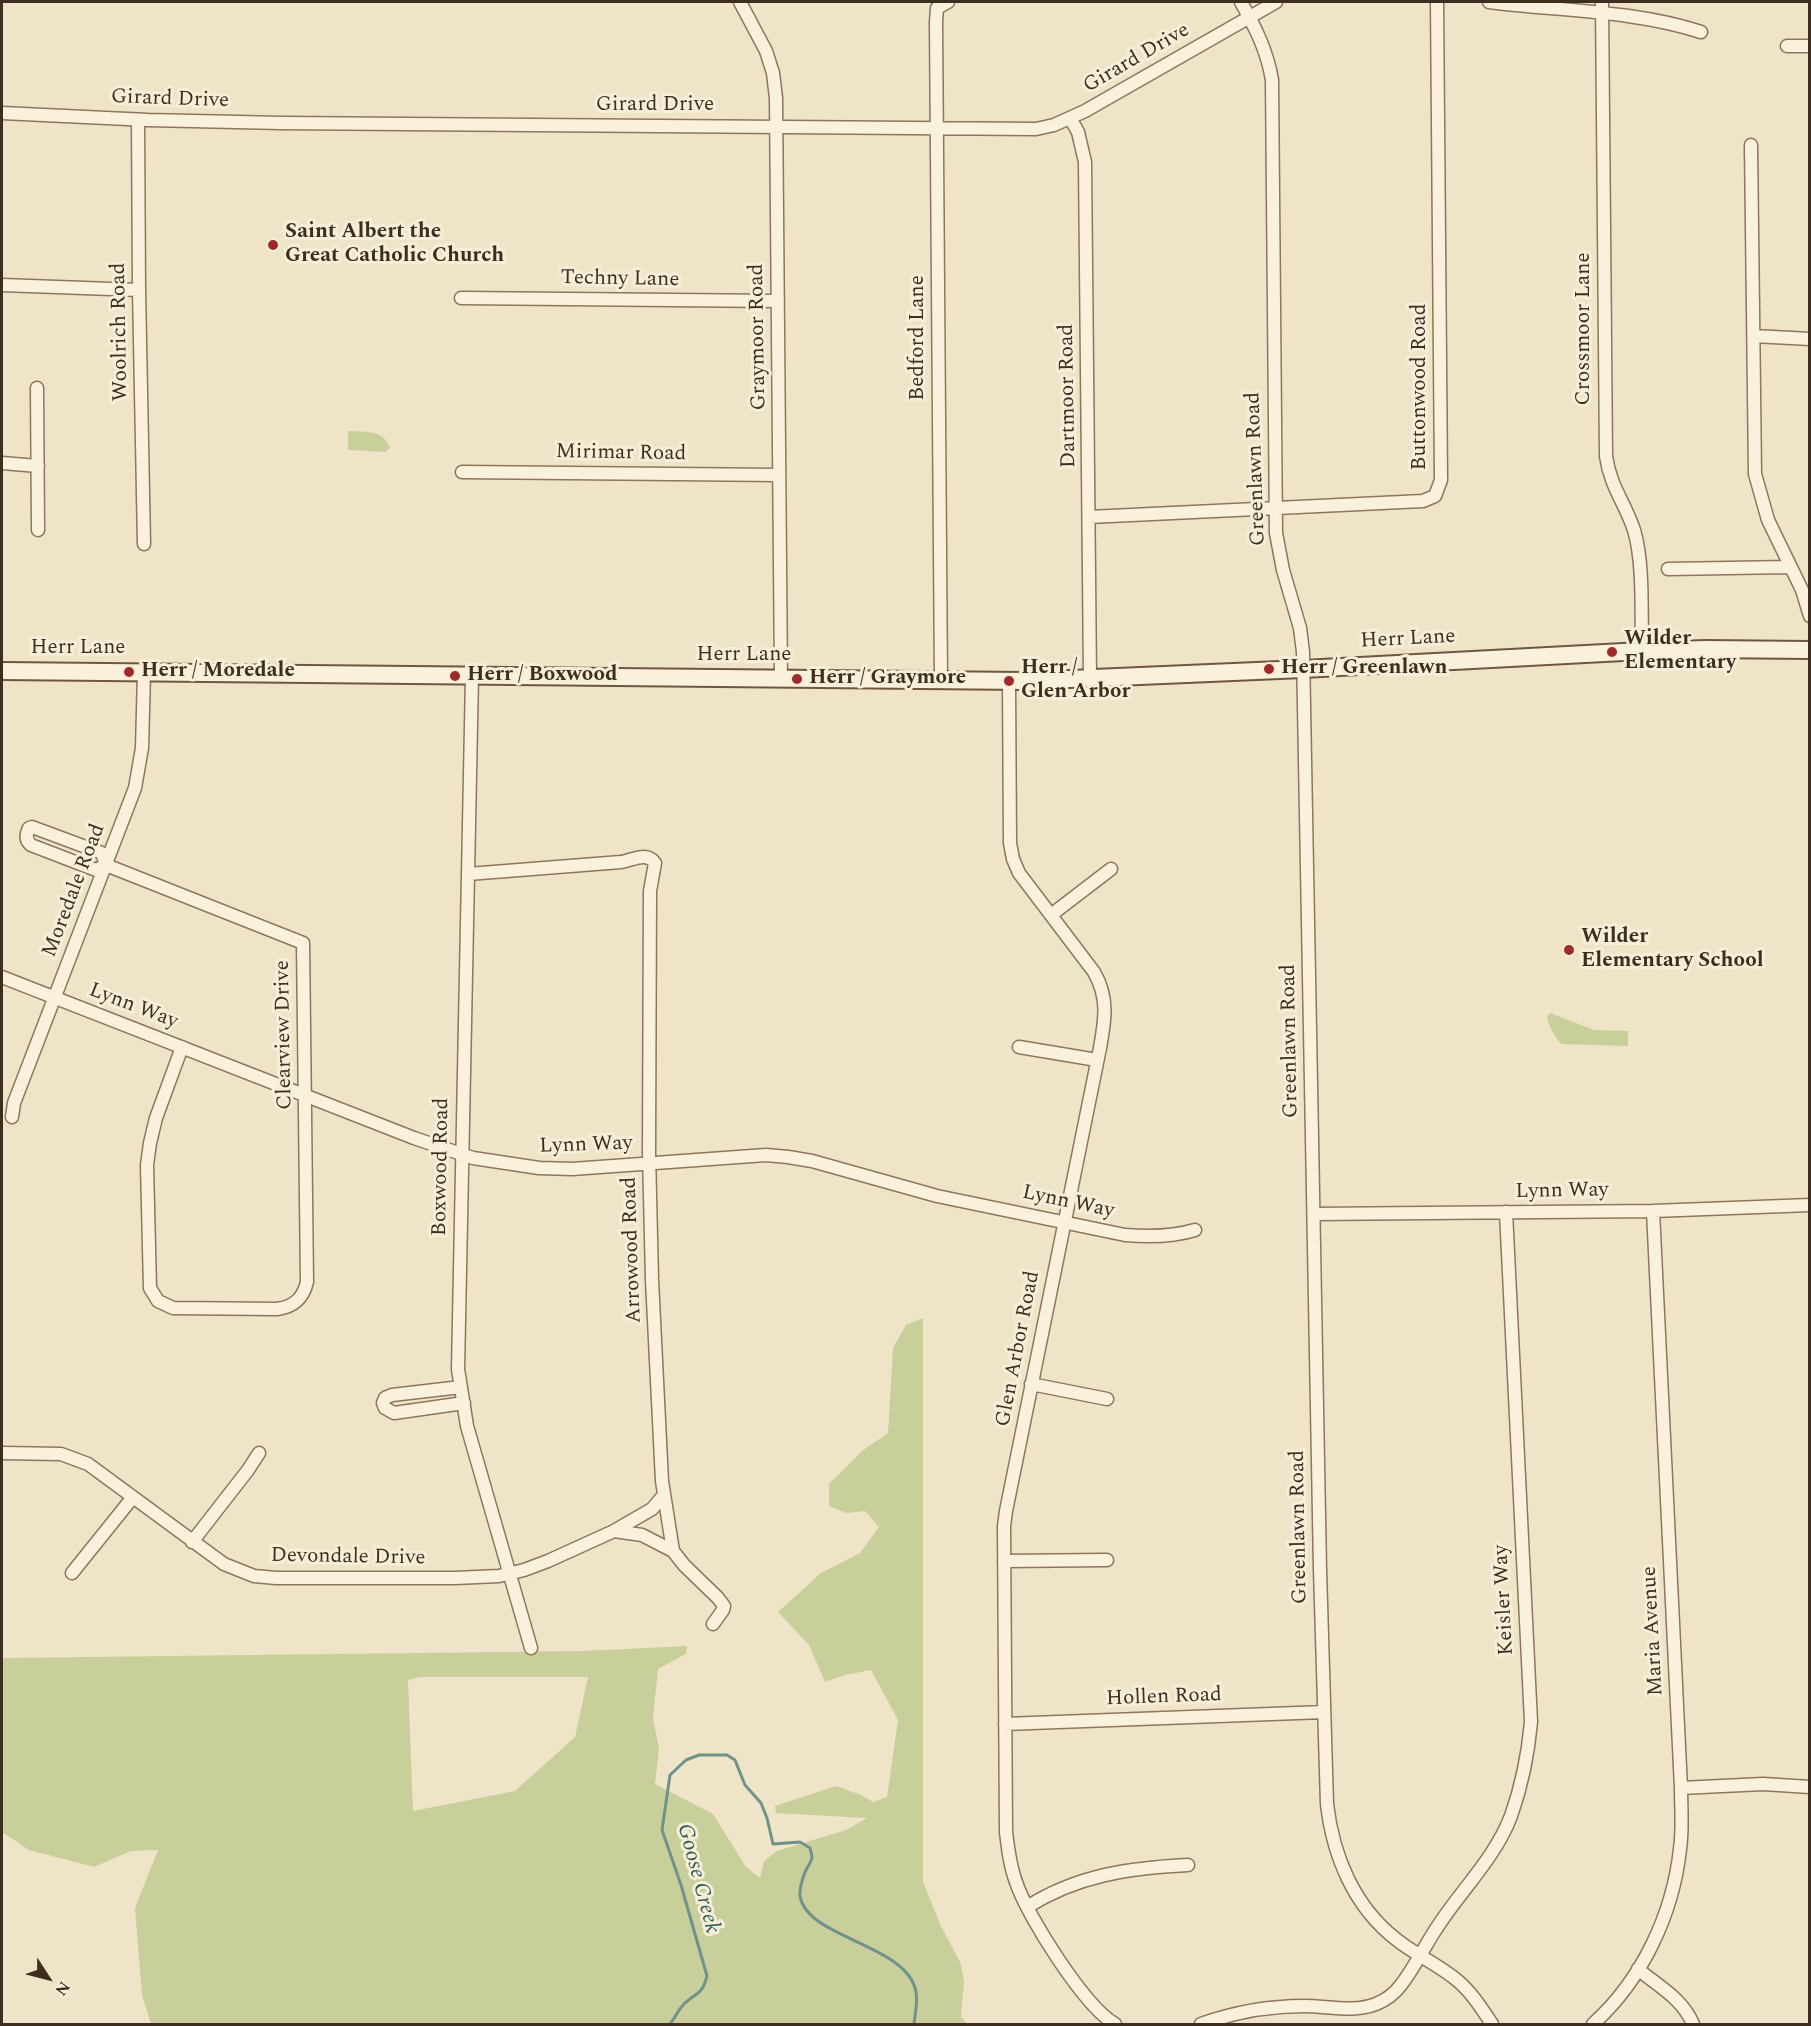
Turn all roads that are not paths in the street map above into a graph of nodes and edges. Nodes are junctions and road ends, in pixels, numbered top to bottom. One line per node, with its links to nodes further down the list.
1 (740, 2): 15 (street, Graymoor Road)
2 (1241, 2): 8 (street, Greenlawn Road)
3 (1276, 2): 8 (street, Girard Drive)
4 (1437, 2): 29 (street, Buttonwood Road)
5 (1489, 2): 7 (street)
6 (938, 4): 16 (street, Bedford Lane)
7 (1601, 7): 9 (street); 37 (street, Crossmoor Lane)
8 (1250, 17): 13 (street, Girard Drive); 29 (street, Greenlawn Road)
9 (1701, 32)
10 (1787, 46): 11 (street)
11 (1809, 46)
12 (2, 113): 14 (street, Girard Drive)
13 (1070, 118): 16 (street, Girard Drive); 30 (street, Dartmoor Road)
14 (138, 120): 15 (street, Girard Drive); 19 (street, Woolrich Road)
15 (776, 127): 16 (street, Girard Drive); 21 (street, Graymoor Road)
16 (937, 128): 44 (street, Bedford Lane)
17 (1751, 145): 22 (street)
18 (2, 285): 19 (street)
19 (139, 290): 32 (street, Woolrich Road)
20 (461, 298): 21 (street, Techny Lane)
21 (778, 301): 28 (street, Graymoor Road)
22 (1754, 336): 23 (street); 33 (street)
23 (1809, 339)
24 (37, 388): 26 (street)
25 (2, 463): 26 (street)
26 (38, 466): 31 (street)
27 (462, 472): 28 (street, Mirimar Road)
28 (779, 475): 43 (street, Graymoor Road)
29 (1276, 508): 30 (street, Buttonwood Road); 38 (street, Greenlawn Road)
30 (1089, 517): 42 (street, Dartmoor Road)
31 (38, 530)
32 (144, 544)
33 (1789, 567): 34 (street); 35 (street)
34 (1668, 569)
35 (1809, 616)
36 (1809, 650): 37 (main road, Herr Lane)
37 (1642, 651): 38 (main road, Herr Lane)
38 (1303, 669): 42 (main road, Herr Lane); 62 (street, Greenlawn Road)
39 (2, 671): 40 (main road, Herr Lane)
40 (144, 672): 41 (main road, Herr Lane); 46 (street, Moredale Road)
41 (472, 676): 43 (main road, Herr Lane); 48 (street, Boxwood Road)
42 (1090, 678): 45 (main road, Herr Lane)
43 (781, 679): 44 (main road, Herr Lane)
44 (942, 680): 45 (main road, Herr Lane)
45 (1010, 681): 49 (street, Glen Arbor Road)
46 (106, 865): 46 (street); 51 (street, Moredale Road); 55 (street, Clearview Drive)
47 (1111, 869): 49 (street)
48 (468, 874): 57 (street, Boxwood Road); 58 (street, Arrowood Road)
49 (1051, 915): 54 (street, Glen Arbor Road)
50 (2, 977): 51 (street, Lynn Way)
51 (54, 997): 52 (street, Lynn Way); 56 (street, Moredale Road)
52 (182, 1047): 55 (street, Lynn Way); 55 (street, Clearview Drive)
53 (1019, 1047): 54 (street)
54 (1097, 1060): 63 (street, Glen Arbor Road)
55 (305, 1095): 57 (street, Lynn Way)
56 (12, 1117)
57 (463, 1155): 58 (street, Lynn Way); 66 (street, Boxwood Road)
58 (650, 1163): 63 (street, Lynn Way); 71 (street, Arrowood Road)
59 (1809, 1205): 60 (street, Lynn Way)
60 (1653, 1211): 61 (street, Lynn Way); 85 (street, Maria Avenue)
61 (1506, 1212): 62 (street, Lynn Way); 88 (street, Keisler Way)
62 (1314, 1214): 82 (street, Greenlawn Road)
63 (1065, 1222): 64 (street, Lynn Way); 65 (street, Glen Arbor Road)
64 (1196, 1230)
65 (1031, 1384): 67 (street); 77 (street, Glen Arbor Road)
66 (461, 1387): 68 (street, Boxwood Road); 68 (street)
67 (1107, 1399)
68 (464, 1403): 79 (street, Boxwood Road)
69 (2, 1453): 72 (street, Devondale Drive)
70 (259, 1453): 74 (street)
71 (663, 1496): 73 (street, Devondale Drive); 75 (street, Arrowood Road)
72 (134, 1497): 74 (street, Devondale Drive); 78 (street)
73 (614, 1531): 75 (street); 79 (street, Devondale Drive)
74 (192, 1542): 79 (street, Devondale Drive)
75 (673, 1551): 80 (street)
76 (1107, 1560): 77 (street)
77 (1004, 1561): 83 (street, Glen Arbor Road)
78 (72, 1573)
79 (509, 1573): 81 (street, Boxwood Road)
80 (713, 1624)
81 (531, 1648)
82 (1324, 1712): 83 (street, Hollen Road); 88 (street, Greenlawn Road)
83 (1005, 1724): 87 (street, Glen Arbor Road)
84 (1809, 1787): 85 (street)
85 (1681, 1788): 89 (street, Maria Avenue)
86 (1188, 1865): 87 (street)
87 (1027, 1907): 90 (street, Glen Arbor Road)
88 (1420, 1956): 91 (street); 92 (street, Greenlawn Road)
89 (1638, 1969): 93 (street, Maria Avenue); 94 (street)
90 (1115, 2025)
91 (1201, 2025)
92 (1492, 2025)
93 (1593, 2025)
94 (1693, 2025)

